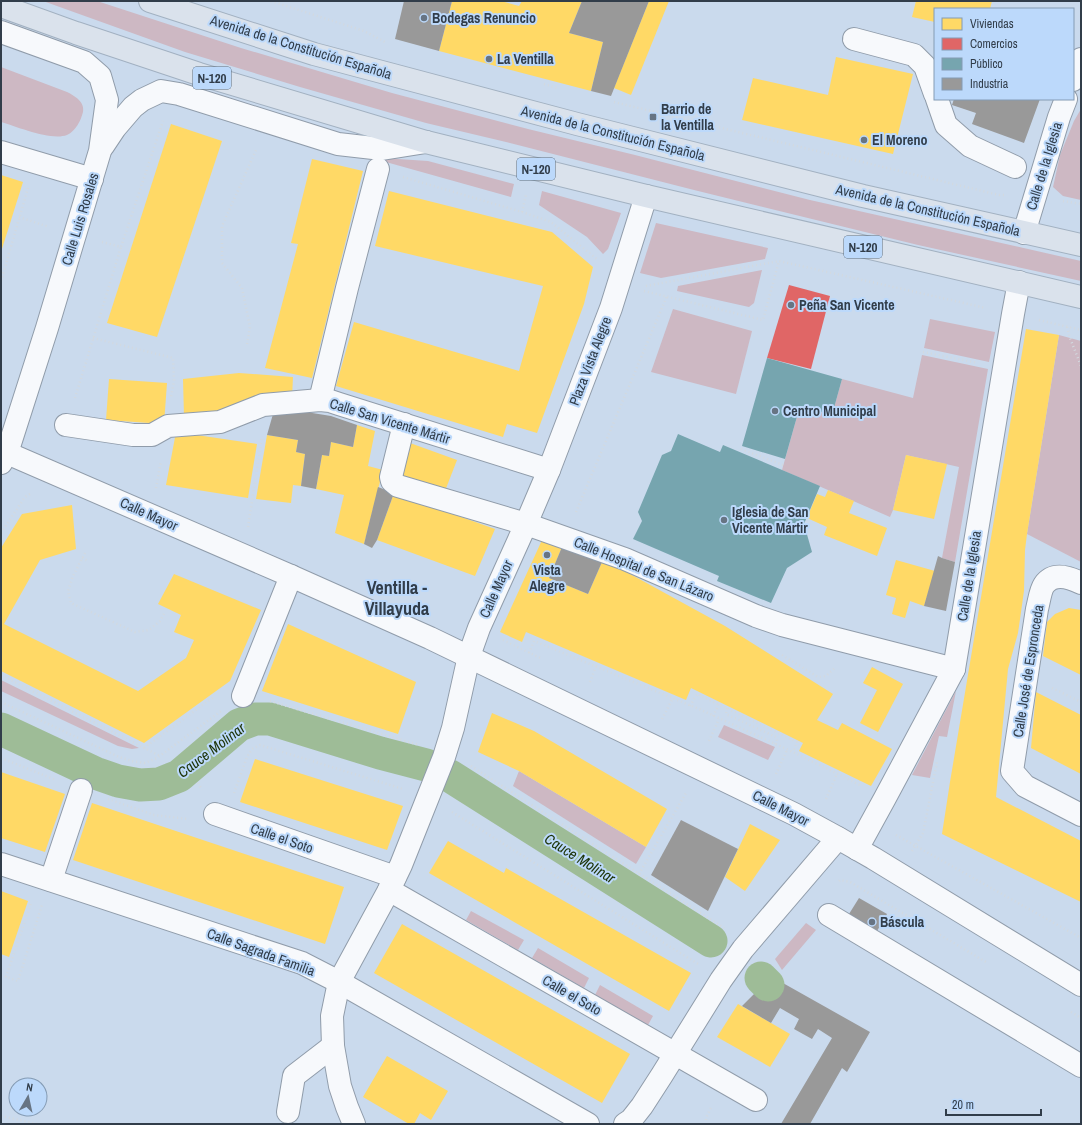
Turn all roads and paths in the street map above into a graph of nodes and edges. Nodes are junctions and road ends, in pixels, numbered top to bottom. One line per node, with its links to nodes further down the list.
1 (150, 1): 27 (highway, Avenida de la Constitución Española)
2 (271, 1): 6 (path)
3 (1, 6): 17 (highway, N-120)
4 (1, 32): 18 (street, Calle Luis Rosales)
5 (854, 39): 11 (street)
6 (387, 43)
7 (1081, 59): 8 (street)
8 (1074, 77)
9 (538, 83): 10 (path)
10 (561, 89)
11 (934, 91)
12 (937, 100): 21 (street)
13 (1066, 100): 27 (street, Calle de la Iglesia)
14 (613, 102): 24 (path)
15 (167, 118): 30 (path)
16 (269, 122): 17 (street); 18 (street); 41 (path)
17 (426, 142): 25 (highway, N-120)
18 (100, 151): 23 (street, Calle Luis Rosales)
19 (1, 152): 20 (street)
20 (36, 163): 23 (street); 26 (path)
21 (1015, 167)
22 (378, 169): 34 (path); 45 (street)
23 (92, 179): 28 (street, Calle Luis Rosales)
24 (1010, 195)
25 (646, 196): 33 (highway, N-120); 34 (street, Plaza Vista Alegre)
26 (19, 217): 28 (path); 32 (path)
27 (1024, 233): 29 (highway, Avenida de la Constitución Española)
28 (75, 234): 30 (path); 51 (street, Calle Luis Rosales)
29 (1081, 245)
30 (121, 247): 40 (path)
31 (779, 261): 34 (path); 35 (path); 37 (path)
32 (1, 281)
33 (1019, 282): 36 (highway, N-120); 37 (street, Calle de la Iglesia)
34 (626, 286): 35 (path); 53 (street, Plaza Vista Alegre)
35 (667, 296): 55 (path)
36 (1081, 297)
37 (1012, 314): 38 (path); 44 (street, Calle de la Iglesia)
38 (1067, 327): 39 (path); 43 (path)
39 (1081, 330)
40 (93, 338): 47 (path); 48 (path)
41 (247, 344)
42 (923, 352): 44 (path)
43 (1081, 366)
44 (1004, 368): 70 (street, Calle de la Iglesia)
45 (320, 400): 46 (street, Calle San Vicente Mártir); 48 (street, Calle San Vicente Mártir)
46 (404, 424): 53 (street, Calle San Vicente Mártir); 56 (street, Calle Hospital de San Lázaro)
47 (66, 425): 48 (street, Calle San Vicente Mártir)
48 (168, 426)
49 (260, 446): 60 (path)
50 (741, 449): 52 (path)
51 (4, 458): 64 (street, Calle Mayor)
52 (783, 465)
53 (548, 470): 56 (street, Plaza Vista Alegre)
54 (33, 492): 58 (path)
55 (574, 518)
56 (526, 524): 68 (street, Calle Mayor); 70 (street, Calle Hospital de San Lázaro)
57 (1, 525): 58 (path)
58 (5, 528): 59 (path)
59 (1, 533)
60 (247, 534)
61 (85, 553): 62 (path)
62 (82, 558): 63 (path); 66 (path)
63 (88, 562)
64 (291, 576): 68 (street, Calle Mayor); 75 (street)
65 (1081, 583): 103 (street, Calle José de Espronceda)
66 (166, 612)
67 (529, 653): 69 (path)
68 (469, 656): 90 (street); 104 (street, Calle Mayor)
69 (596, 666): 72 (path); 76 (path)
70 (954, 669): 100 (street, Calle de la Iglesia)
71 (1, 675): 87 (path)
72 (590, 682)
73 (1048, 686): 78 (path)
74 (215, 696): 87 (path)
75 (243, 696): 90 (path); 91 (path)
76 (673, 698): 80 (path); 83 (path)
77 (1, 702): 91 (path)
78 (1081, 702)
79 (718, 704): 80 (path); 81 (path); 82 (path)
80 (690, 706): 82 (path)
81 (727, 708): 86 (path); 89 (path)
82 (713, 716): 84 (path)
83 (662, 718)
84 (719, 719): 85 (path); 86 (path)
85 (709, 741)
86 (775, 744): 88 (path)
87 (144, 748): 91 (path)
88 (787, 750): 89 (path); 93 (path)
89 (793, 752): 94 (path)
90 (446, 754): 98 (street); 107 (path)
91 (160, 756)
92 (1, 758): 97 (path)
93 (776, 774)
94 (837, 774): 100 (path); 101 (path)
95 (198, 783): 96 (path)
96 (202, 789)
97 (81, 790): 102 (path); 108 (street)
98 (430, 790): 102 (path); 109 (street); 115 (path)
99 (688, 790): 107 (path)
100 (885, 798): 105 (street, Calle de la Iglesia)
101 (826, 799)
102 (215, 814): 109 (street, Calle el Soto)
103 (1081, 815)
104 (838, 838): 105 (street, Calle Mayor); 123 (street)
105 (857, 849): 119 (street, Calle Mayor)
106 (1, 864): 108 (street, Calle Sagrada Familia)
107 (639, 874): 113 (path)
108 (51, 880): 117 (path); 118 (street, Calle Sagrada Familia)
109 (392, 883): 118 (street); 123 (street, Calle el Soto)
110 (32, 898): 117 (path)
111 (880, 899): 114 (path)
112 (829, 915): 124 (street)
113 (728, 931)
114 (987, 963)
115 (703, 966)
116 (1, 975): 117 (path)
117 (6, 977)
118 (339, 982): 122 (street); 130 (street, Calle Sagrada Familia)
119 (1081, 985)
120 (1068, 1010): 121 (path)
121 (1081, 1018)
122 (333, 1046): 126 (street); 129 (street)
123 (676, 1054): 125 (street, Calle el Soto); 131 (street)
124 (1081, 1066)
125 (756, 1100)
126 (288, 1112)
127 (1, 1116): 128 (path)
128 (37, 1124)
129 (354, 1124)
130 (588, 1124)
131 (625, 1124)

